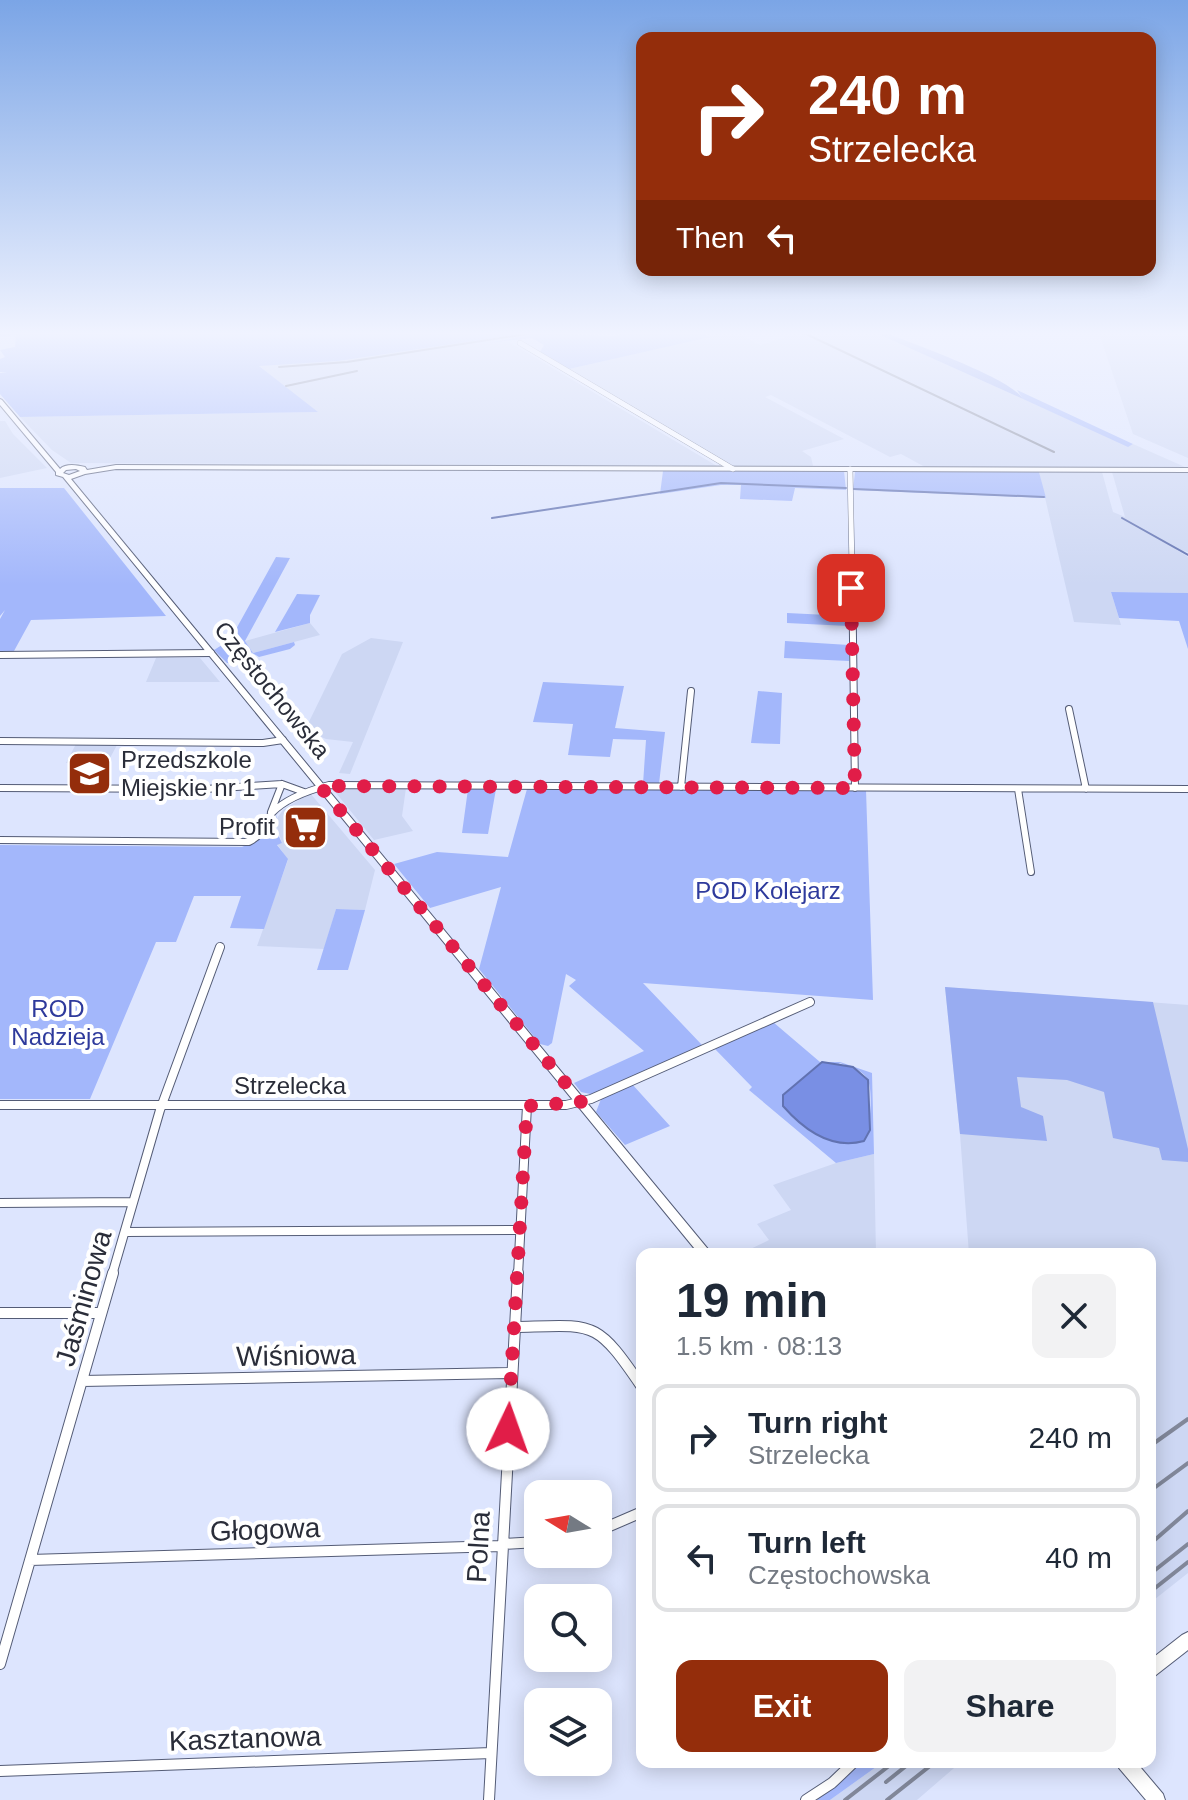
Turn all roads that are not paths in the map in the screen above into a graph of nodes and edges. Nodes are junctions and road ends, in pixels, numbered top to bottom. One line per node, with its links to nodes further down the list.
1 (14, 417): 3 (main road)
2 (645, 417): 5 (street)
3 (49, 459): 4 (main road); 8 (main road)
4 (72, 467): 8 (main road); 9 (main road)
5 (733, 469): 6 (main road); 9 (main road)
6 (850, 469): 7 (main road); 22 (street)
7 (1188, 470)
8 (58, 471): 10 (main road, Częstochowska)
9 (80, 472): 10 (main road); 11 (main road)
10 (66, 477): 11 (main road, Częstochowska)
11 (76, 491): 12 (main road, Częstochowska)
12 (211, 653): 13 (street); 16 (main road, Częstochowska)
13 (0, 655)
14 (691, 691): 20 (street)
15 (1069, 709): 24 (street)
16 (283, 740): 17 (street); 19 (main road, Częstochowska)
17 (0, 741)
18 (282, 784): 21 (street); 26 (street); 27 (street)
19 (320, 786): 20 (street); 26 (street); 32 (main road, Częstochowska)
20 (681, 787): 22 (street)
21 (0, 788)
22 (855, 788): 23 (street)
23 (1018, 789): 24 (street); 29 (street)
24 (1086, 789): 25 (street)
25 (1188, 789)
26 (304, 792): 27 (street)
27 (271, 814): 28 (street)
28 (0, 840)
29 (1031, 872)
30 (220, 947): 34 (street, Jaśminowa)
31 (810, 1002): 32 (street, Strzelecka)
32 (581, 1102): 35 (street, Strzelecka); 40 (main road, Częstochowska)
33 (0, 1105): 34 (street, Strzelecka)
34 (161, 1106): 35 (street, Strzelecka); 36 (street, Jaśminowa)
35 (527, 1106): 38 (street, Polna)
36 (133, 1202): 37 (street); 39 (street, Jaśminowa)
37 (0, 1203)
38 (518, 1230): 39 (street); 43 (street, Polna)
39 (125, 1232): 42 (street, Jaśminowa)
40 (701, 1248)
41 (0, 1313): 42 (street)
42 (101, 1313): 46 (street, Jaśminowa)
43 (514, 1327): 44 (street, Polna); 45 (street)
44 (511, 1373): 46 (street, Wiśniowa); 50 (street, Polna)
45 (636, 1379)
46 (82, 1381): 51 (street, Jaśminowa)
47 (636, 1515): 48 (street)
48 (612, 1525)
49 (524, 1543): 50 (street, Głogowa)
50 (502, 1545): 51 (street, Głogowa); 55 (street, Polna)
51 (30, 1560): 53 (street, Jaśminowa)
52 (1188, 1640): 54 (main road)
53 (0, 1664)
54 (1156, 1665)
55 (491, 1753): 58 (street, Kasztanowa); 59 (street, Polna)
56 (848, 1768): 60 (street)
57 (1130, 1768): 61 (main road)
58 (0, 1771)
59 (489, 1800)
60 (806, 1800)
61 (1157, 1800)

